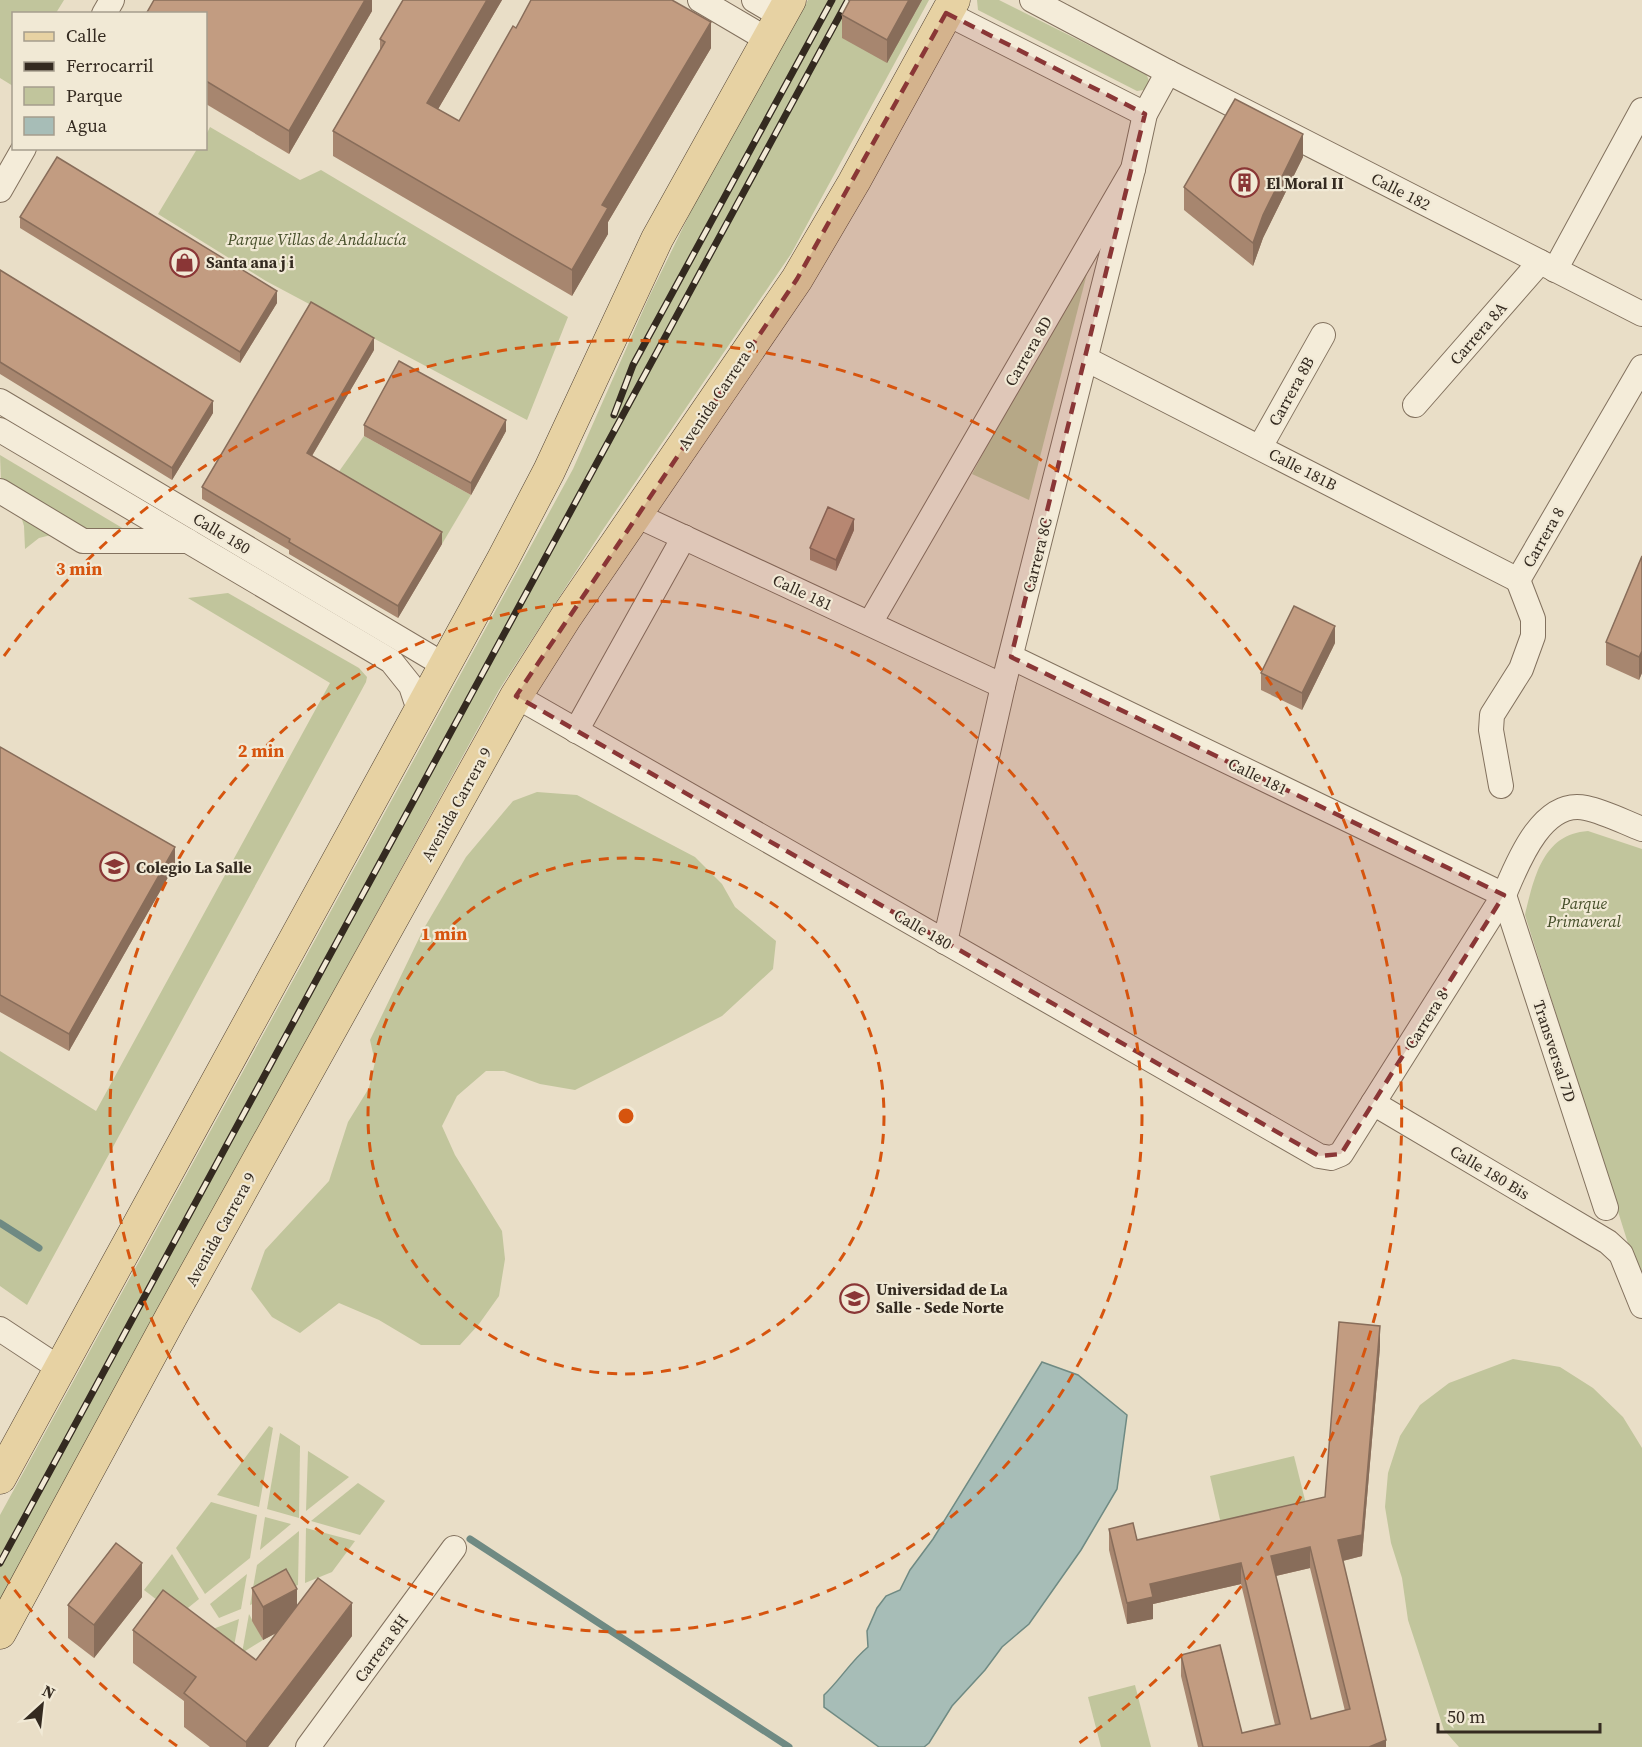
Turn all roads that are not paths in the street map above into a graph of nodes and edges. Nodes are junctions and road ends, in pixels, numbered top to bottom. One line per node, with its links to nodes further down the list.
1 (700, 0): 5 (street)
2 (754, 0): 5 (street)
3 (1032, 0): 6 (street, Calle 182)
4 (950, 7): 8 (street); 22 (main road, Avenida Carrera 9)
5 (780, 19): 28 (main road)
6 (1168, 72): 8 (street, Carrera 8D); 12 (street, Calle 182)
7 (1642, 110): 12 (street, Carrera 8A)
8 (1145, 114): 10 (street, Carrera 8D)
9 (23, 150): 11 (street)
10 (1133, 169): 15 (street, Carrera 8C); 26 (street, Carrera 8D)
11 (0, 190)
12 (1548, 266): 13 (street, Calle 182); 18 (street, Carrera 8A)
13 (1642, 314)
14 (1323, 335): 20 (street, Carrera 8B)
15 (1086, 359): 20 (street, Calle 181B); 27 (street, Carrera 8C)
16 (1642, 367): 25 (street, Carrera 8)
17 (0, 401): 28 (street, Calle 180)
18 (1416, 405)
19 (0, 430): 24 (street, Calle 180)
20 (1260, 447): 25 (street, Calle 181B)
21 (0, 491): 24 (street)
22 (636, 515): 23 (street, Calle 181); 30 (main road, Avenida Carrera 9)
23 (684, 537): 26 (street, Calle 181); 32 (street)
24 (188, 541): 31 (street, Calle 180)
25 (1518, 580): 33 (street, Carrera 8)
26 (870, 623): 29 (street, Calle 181)
27 (1011, 657): 29 (street, Carrera 8C); 35 (street, Calle 181)
28 (444, 665): 31 (main road)
29 (1004, 686): 36 (street, Carrera 8C)
30 (516, 696): 32 (street, Calle 180); 45 (main road, Avenida Carrera 9)
31 (419, 710): 42 (main road)
32 (576, 731): 36 (street, Calle 180)
33 (1501, 786)
34 (1642, 829): 35 (street, Carrera 8)
35 (1504, 895): 37 (street, Carrera 8); 39 (street, Transversal 7D)
36 (945, 942): 38 (street, Calle 180)
37 (1373, 1103): 38 (street, Carrera 8); 40 (street, Calle 180 Bis)
38 (1331, 1158)
39 (1606, 1208)
40 (1642, 1306)
41 (0, 1329): 42 (street)
42 (59, 1368): 43 (main road)
43 (0, 1478)
44 (454, 1548): 46 (street, Carrera 8H)
45 (0, 1633)
46 (308, 1747)

